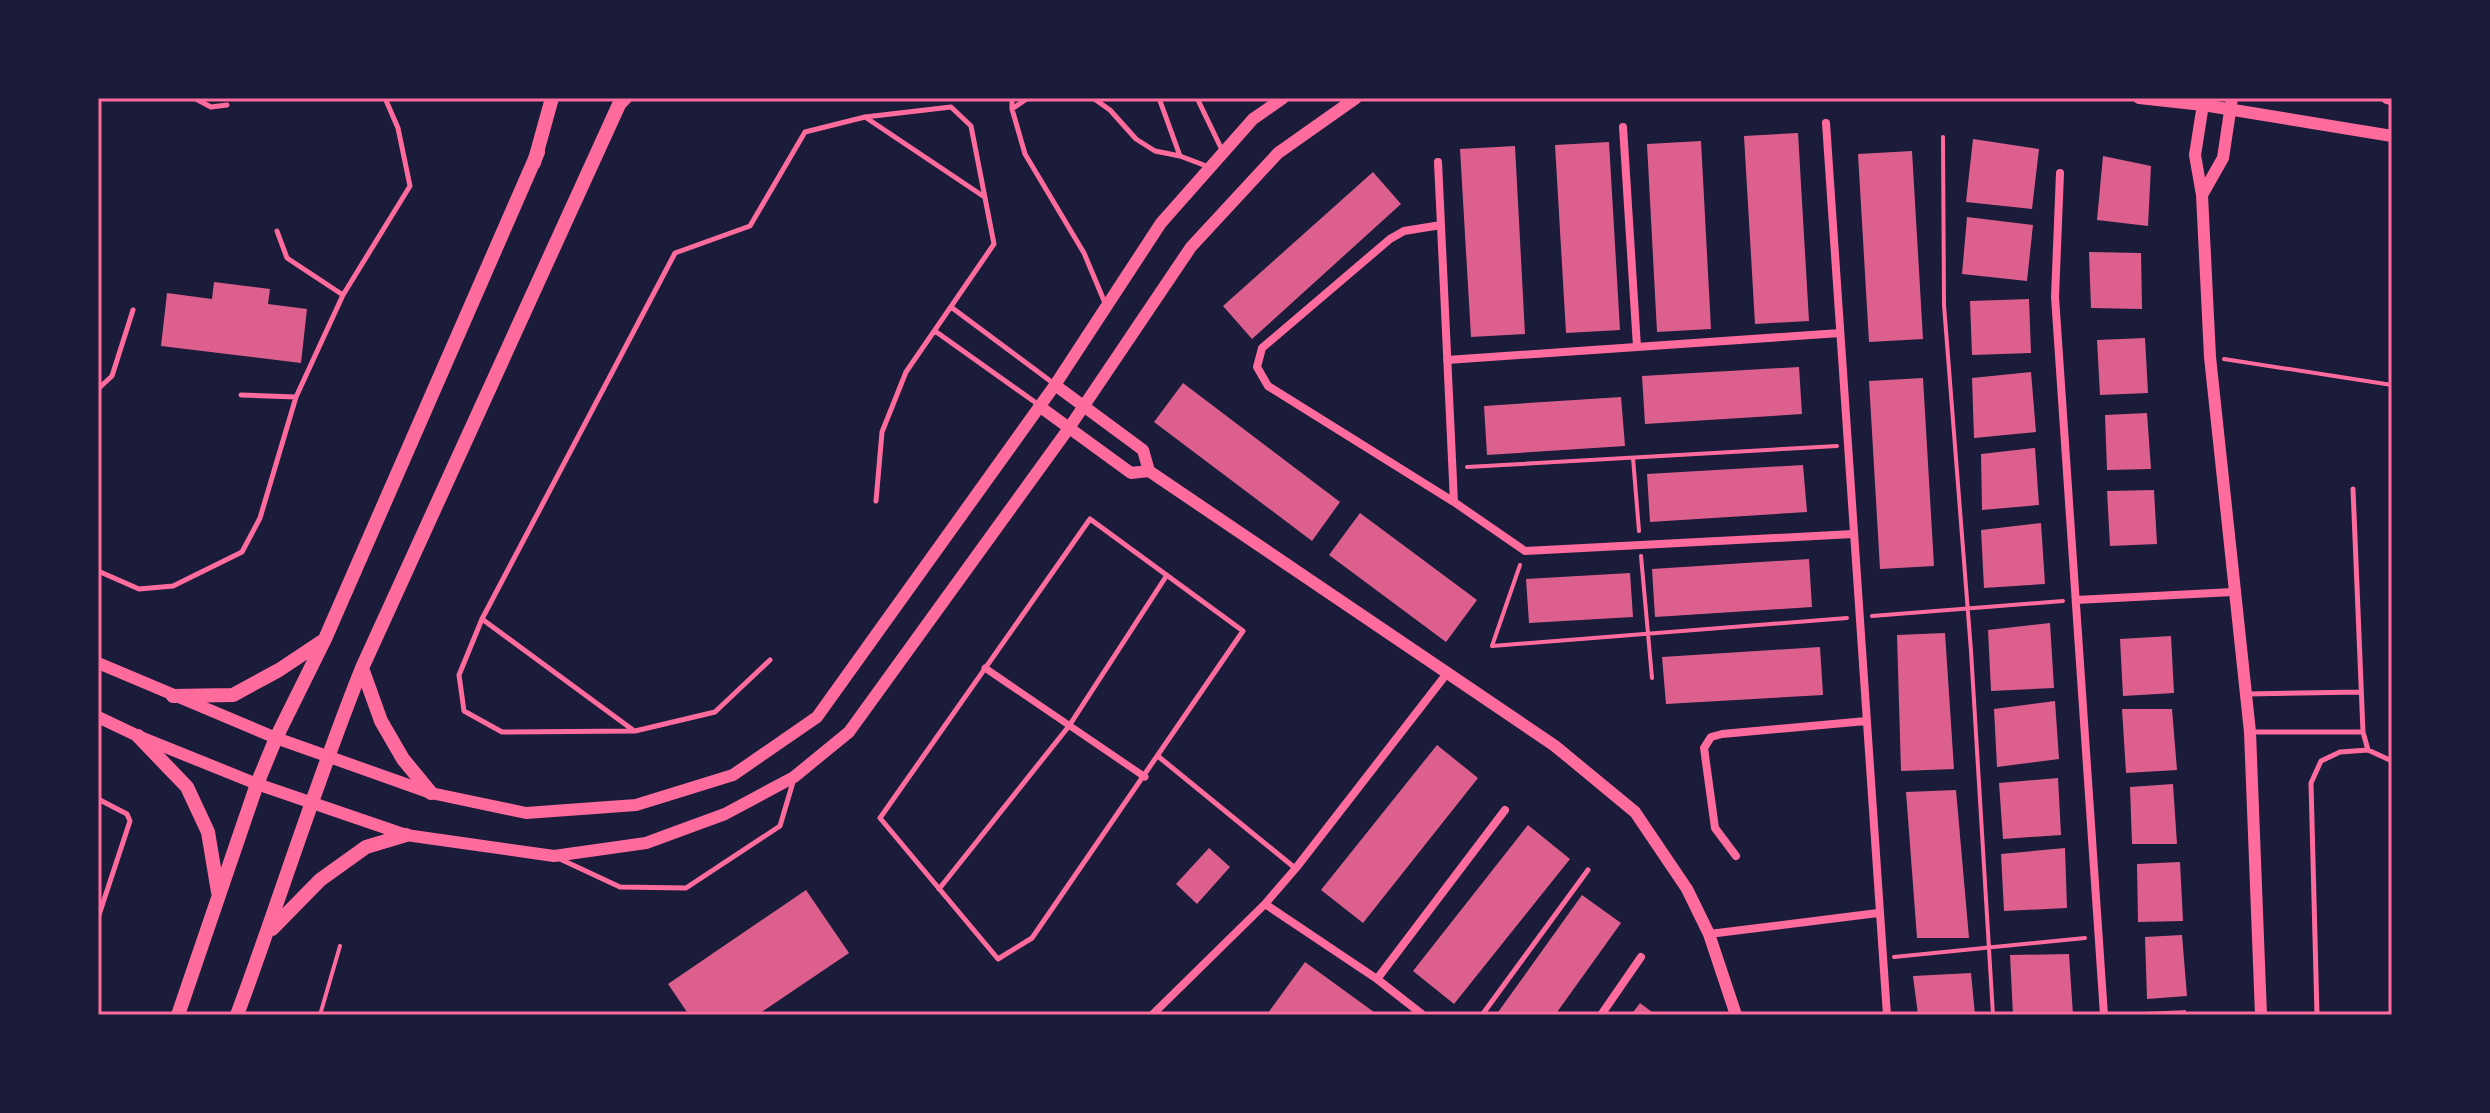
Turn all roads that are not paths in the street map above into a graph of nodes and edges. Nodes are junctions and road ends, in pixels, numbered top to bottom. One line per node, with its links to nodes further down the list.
1 (194, 98): 17 (lane)
2 (385, 98): 33 (lane)
3 (552, 98): 26 (main road)
4 (559, 98): 26 (main road)
5 (1012, 98): 18 (lane)
6 (1028, 98): 18 (lane)
7 (1093, 98): 24 (lane)
8 (1159, 98): 24 (lane)
9 (1206, 98): 14 (lane)
10 (1283, 98): 23 (street)
11 (1356, 98): 46 (street)
12 (2139, 98): 15 (street)
13 (623, 99): 61 (main road)
14 (1198, 100): 23 (lane)
15 (2204, 102): 16 (street); 29 (street)
16 (2232, 104): 22 (street); 29 (street)
17 (227, 105)
18 (1012, 109): 35 (lane)
19 (865, 117): 30 (lane); 30 (lane); 57 (lane)
20 (1826, 123): 38 (street)
21 (1623, 127): 39 (street)
22 (2392, 136)
23 (1224, 152): 27 (street)
24 (1180, 156): 27 (lane)
25 (1438, 162): 31 (street)
26 (534, 163): 58 (main road)
27 (1210, 168): 35 (street)
28 (2060, 173): 56 (street)
29 (2202, 195): 55 (street)
30 (984, 197): 34 (lane)
31 (1441, 225): 40 (street); 51 (street)
32 (277, 231): 33 (lane)
33 (343, 295): 44 (lane)
34 (951, 307): 37 (lane); 41 (lane)
35 (1107, 308): 41 (street)
36 (133, 310): 42 (lane)
37 (935, 331): 45 (lane); 50 (lane)
38 (1840, 333): 39 (street); 52 (street)
39 (1637, 347): 40 (street)
40 (1447, 360): 51 (street)
41 (1055, 385): 45 (street); 46 (street)
42 (98, 389)
43 (241, 395): 44 (lane)
44 (296, 397): 53 (lane)
45 (1039, 406): 47 (street); 82 (street)
46 (1084, 406): 47 (street); 48 (street)
47 (1069, 428): 48 (street); 79 (street)
48 (1149, 471): 63 (street)
49 (2353, 489): 64 (lane)
50 (876, 501)
51 (1454, 502): 52 (street)
52 (1853, 534): 68 (street)
53 (98, 571)
54 (1167, 575): 62 (lane); 69 (lane); 77 (lane)
55 (2233, 592): 56 (street); 65 (street)
56 (2076, 600): 108 (street)
57 (482, 619): 70 (lane); 70 (lane)
58 (325, 639): 66 (main road); 74 (main road)
59 (770, 660): 70 (lane)
60 (98, 663): 66 (street)
61 (362, 668): 76 (main road); 82 (main road)
62 (985, 668): 69 (street); 91 (lane)
63 (1448, 672): 89 (street); 97 (street)
64 (2360, 692): 65 (lane); 72 (lane)
65 (2246, 694): 71 (street)
66 (173, 696): 74 (street)
67 (98, 717): 73 (street)
68 (1866, 721): 88 (street); 94 (street)
69 (1069, 726): 80 (street); 91 (lane)
70 (635, 731)
71 (2250, 732): 72 (lane); 109 (street)
72 (2363, 732): 75 (lane)
73 (138, 736): 81 (street); 92 (main road)
74 (276, 738): 76 (street); 81 (main road)
75 (2368, 750): 78 (lane); 110 (lane)
76 (327, 756): 82 (street); 84 (main road)
77 (1159, 757): 80 (lane); 89 (lane)
78 (2392, 761)
79 (794, 777): 87 (street); 87 (lane)
80 (1145, 777): 91 (lane)
81 (257, 784): 84 (street); 92 (main road)
82 (431, 793)
83 (98, 799): 95 (lane)
84 (312, 803): 86 (street); 96 (main road)
85 (1505, 810): 99 (street)
86 (406, 835): 87 (street); 96 (main road)
87 (554, 856)
88 (1736, 856)
89 (1296, 868): 93 (street)
90 (1588, 870): 104 (lane)
91 (939, 889)
92 (219, 897): 100 (main road)
93 (1265, 904): 99 (street); 102 (street)
94 (1878, 913): 97 (street); 107 (street)
95 (98, 918)
96 (267, 934): 101 (main road)
97 (1709, 934): 106 (street)
98 (1641, 957): 105 (street)
99 (1377, 979): 103 (street)
100 (178, 1015)
101 (237, 1015)
102 (1152, 1015)
103 (1423, 1015)
104 (1482, 1015)
105 (1601, 1015)
106 (1736, 1015)
107 (1887, 1015)
108 (2104, 1015)
109 (2261, 1015)
110 (2317, 1015)

